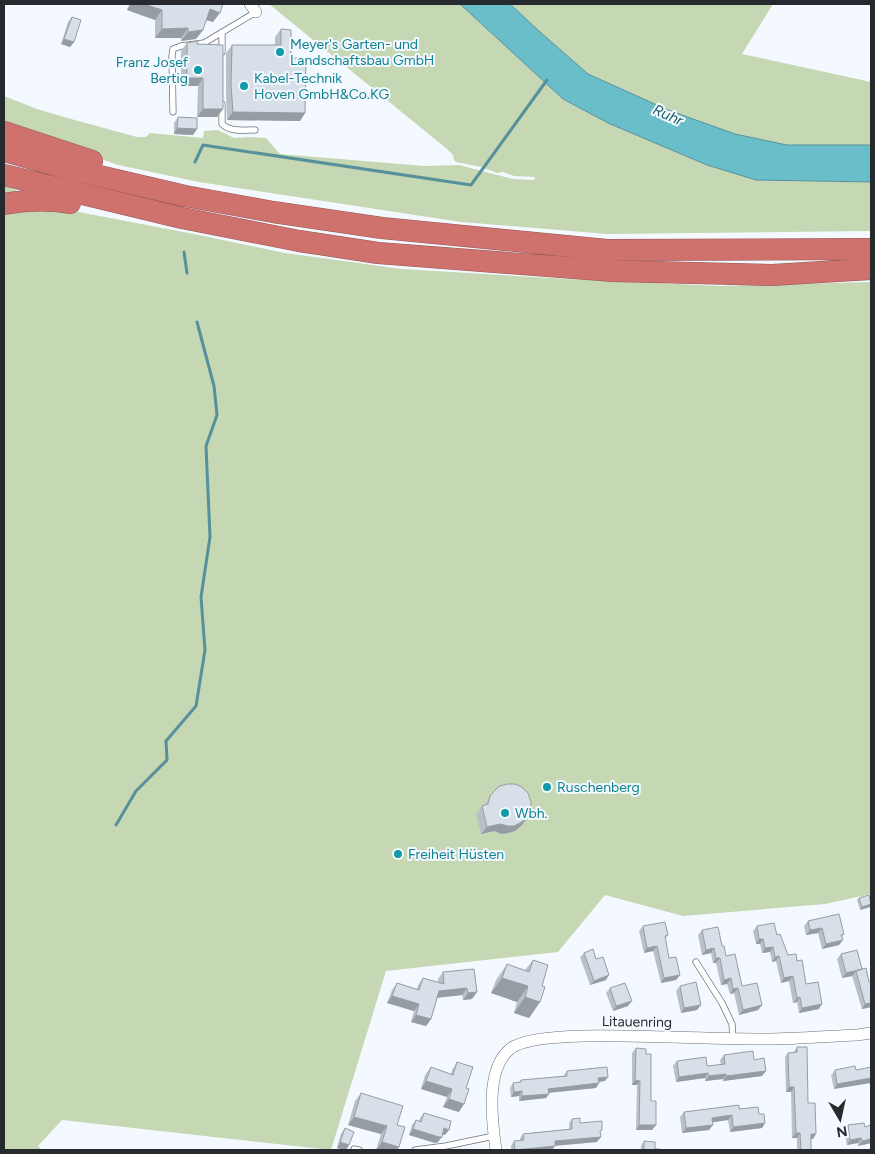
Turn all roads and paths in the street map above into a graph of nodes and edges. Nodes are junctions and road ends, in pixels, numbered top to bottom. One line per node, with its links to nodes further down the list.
1 (253, 8): 2 (lane)
2 (222, 32): 3 (lane); 5 (lane)
3 (222, 58)
4 (222, 101): 6 (lane)
5 (173, 112)
6 (255, 130)
7 (4, 132): 10 (highway)
8 (4, 151): 10 (highway)
9 (4, 175): 12 (highway)
10 (185, 196): 13 (highway)
11 (4, 204): 12 (highway)
12 (182, 218): 14 (highway)
13 (871, 249)
14 (871, 269)
15 (696, 962): 17 (lane)
16 (871, 1032): 17 (street, Litauenring)
17 (733, 1038): 18 (street, Litauenring)
18 (494, 1136): 19 (lane); 20 (street, Litauenring)
19 (415, 1150)
20 (496, 1150)

